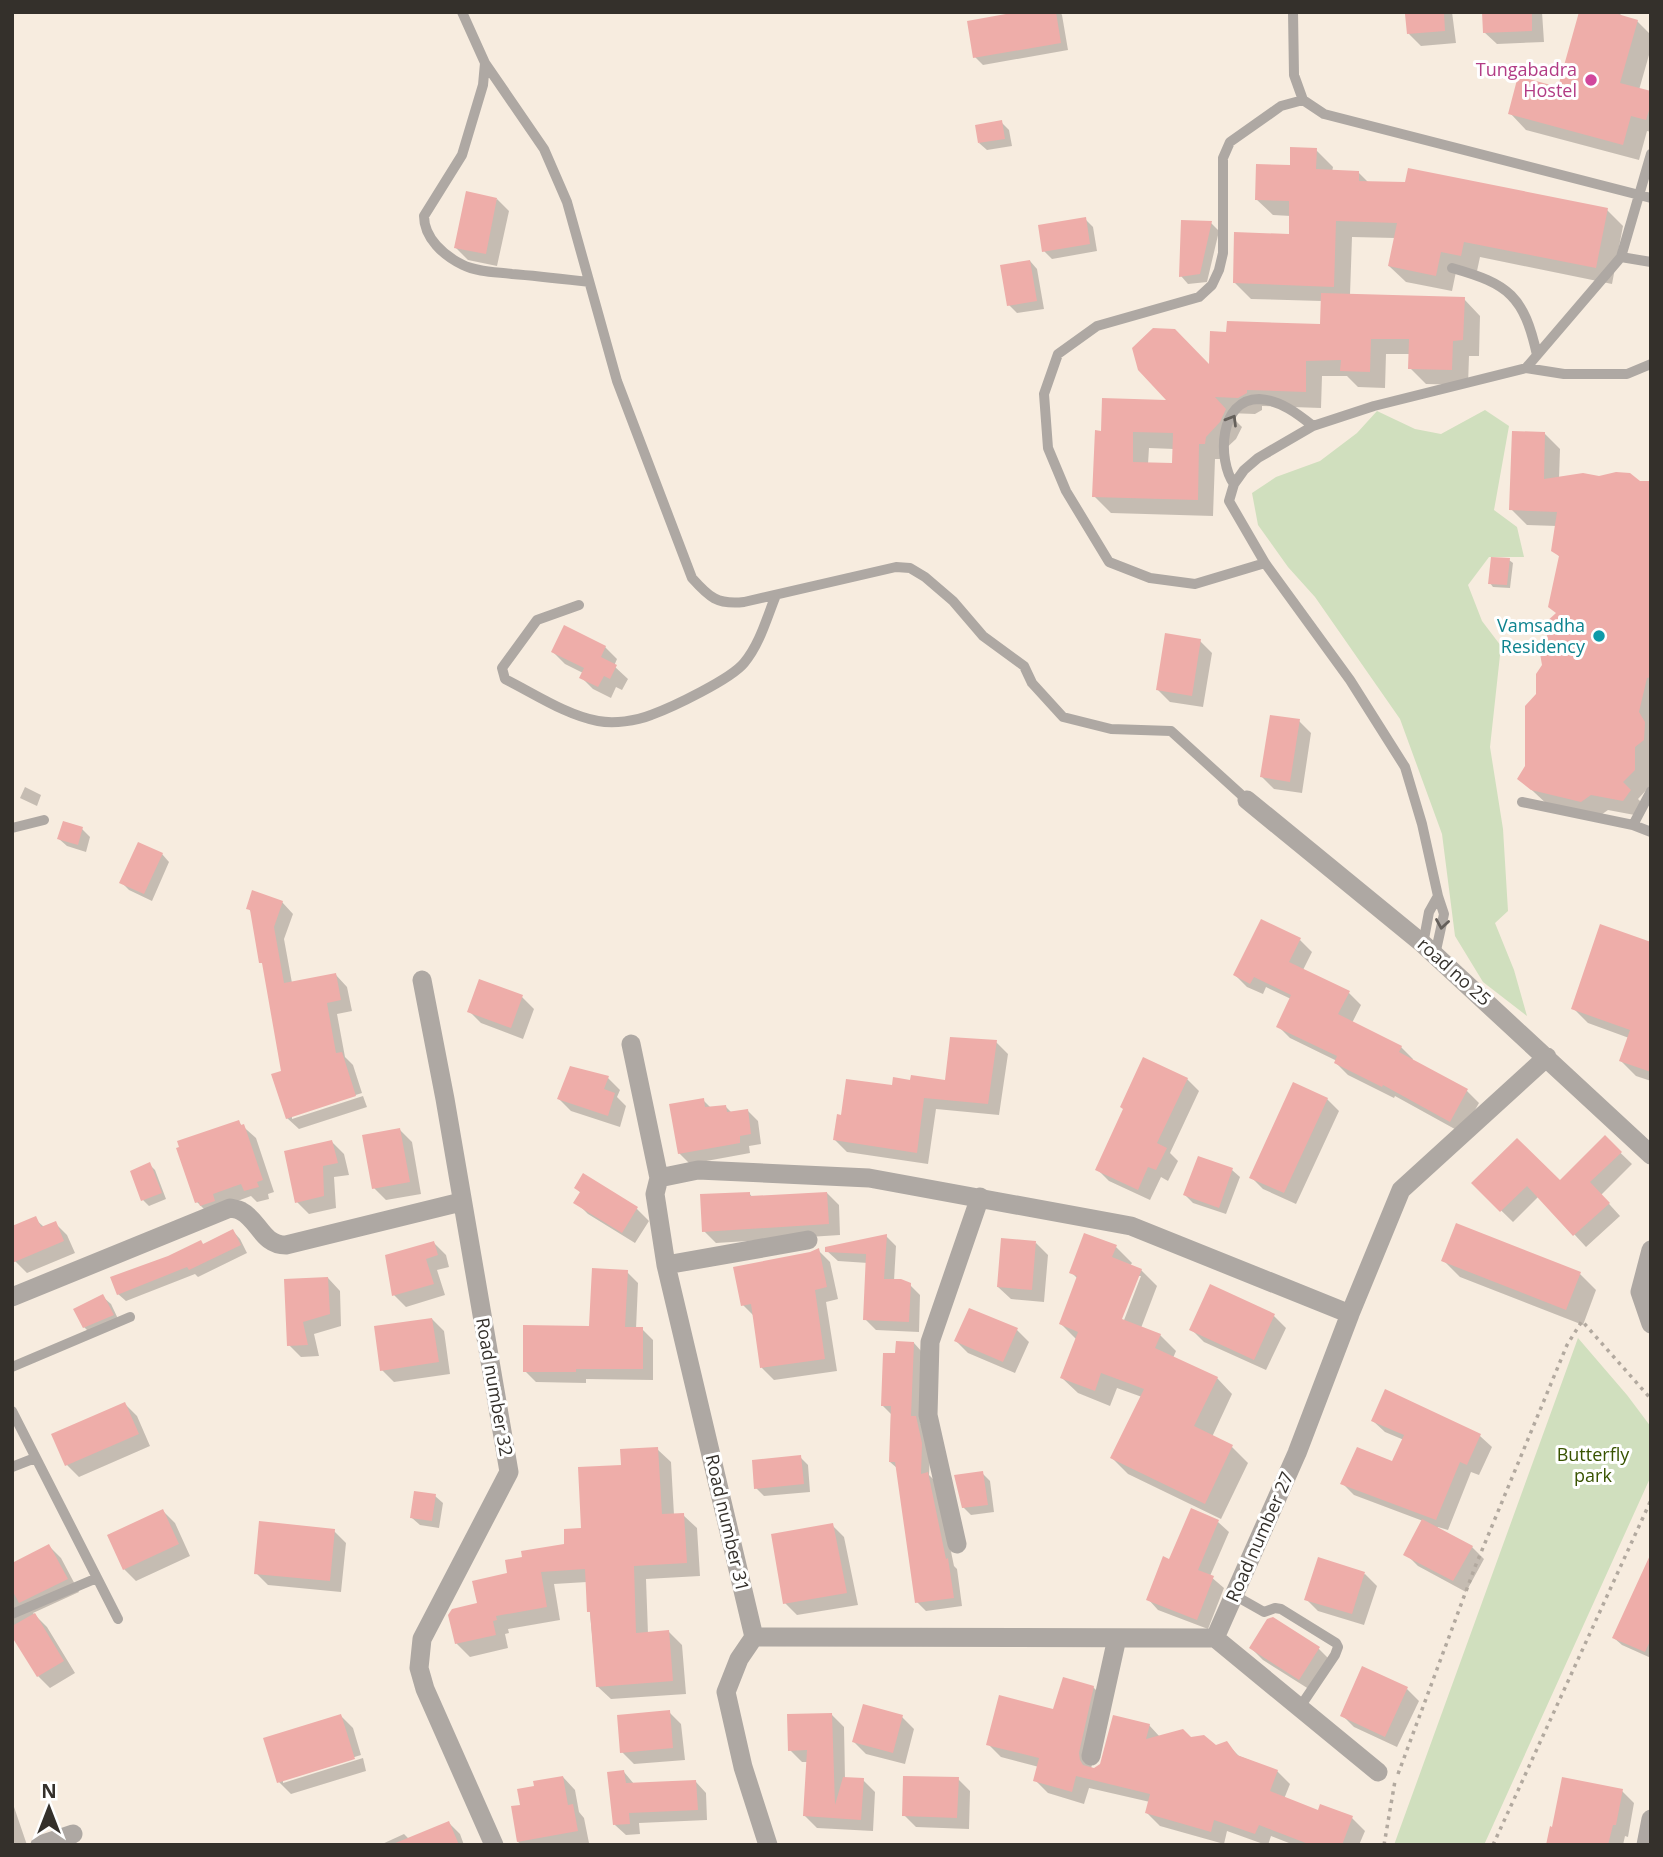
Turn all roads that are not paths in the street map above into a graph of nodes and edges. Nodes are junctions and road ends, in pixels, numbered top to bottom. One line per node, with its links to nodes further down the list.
1 (462, 12): 3 (lane)
2 (1293, 12): 4 (lane)
3 (485, 63): 10 (lane); 10 (lane)
4 (1303, 100): 6 (lane); 16 (lane)
5 (1651, 154): 6 (lane)
6 (1646, 197): 7 (lane)
7 (1621, 257): 8 (lane); 11 (lane)
8 (1651, 262)
9 (1452, 268): 11 (lane)
10 (589, 282): 17 (lane)
11 (1537, 355): 13 (lane)
12 (1651, 364): 13 (lane)
13 (1526, 368): 14 (lane)
14 (1313, 426): 15 (lane); 15 (lane, one-way to 14)
15 (1234, 484): 16 (lane)
16 (1265, 563): 26 (lane)
17 (776, 595): 18 (lane); 20 (lane)
18 (579, 605)
19 (1651, 791): 23 (lane)
20 (1248, 800): 27 (street, road no 25)
21 (1522, 802): 23 (lane)
22 (44, 820): 24 (lane)
23 (1633, 825): 25 (lane)
24 (12, 828)
25 (1651, 832)
26 (1438, 896): 27 (lane); 27 (lane, one-way to 27)
27 (1429, 950): 30 (street, road no 25)
28 (422, 980): 34 (street, Road number 32)
29 (631, 1044): 32 (street, Road number 31)
30 (1547, 1057): 31 (street, road no 25); 39 (street, Road number 27)
31 (1651, 1155)
32 (657, 1186): 33 (street); 37 (street, Road number 31)
33 (981, 1197): 39 (street); 46 (street)
34 (461, 1202): 38 (street); 60 (street, Road number 32)
35 (808, 1240): 37 (street)
36 (1651, 1250): 41 (street)
37 (666, 1265): 51 (street, Road number 31)
38 (12, 1297)
39 (1350, 1314): 48 (street, Road number 27)
40 (130, 1317): 42 (lane)
41 (1651, 1324)
42 (12, 1367)
43 (12, 1411): 44 (lane)
44 (35, 1458): 45 (lane); 47 (lane)
45 (12, 1467)
46 (957, 1544)
47 (97, 1578): 49 (lane); 50 (lane)
48 (1234, 1595): 53 (street, Road number 27); 54 (lane)
49 (12, 1614)
50 (118, 1619)
51 (754, 1637): 52 (street); 61 (street)
52 (1117, 1638): 53 (street); 55 (street)
53 (1215, 1638): 54 (street)
54 (1300, 1707): 56 (street)
55 (1091, 1756)
56 (1378, 1772)
57 (1651, 1819): 62 (street)
58 (73, 1834): 59 (street)
59 (40, 1845)
60 (494, 1845)
61 (768, 1845)
62 (1646, 1845)

